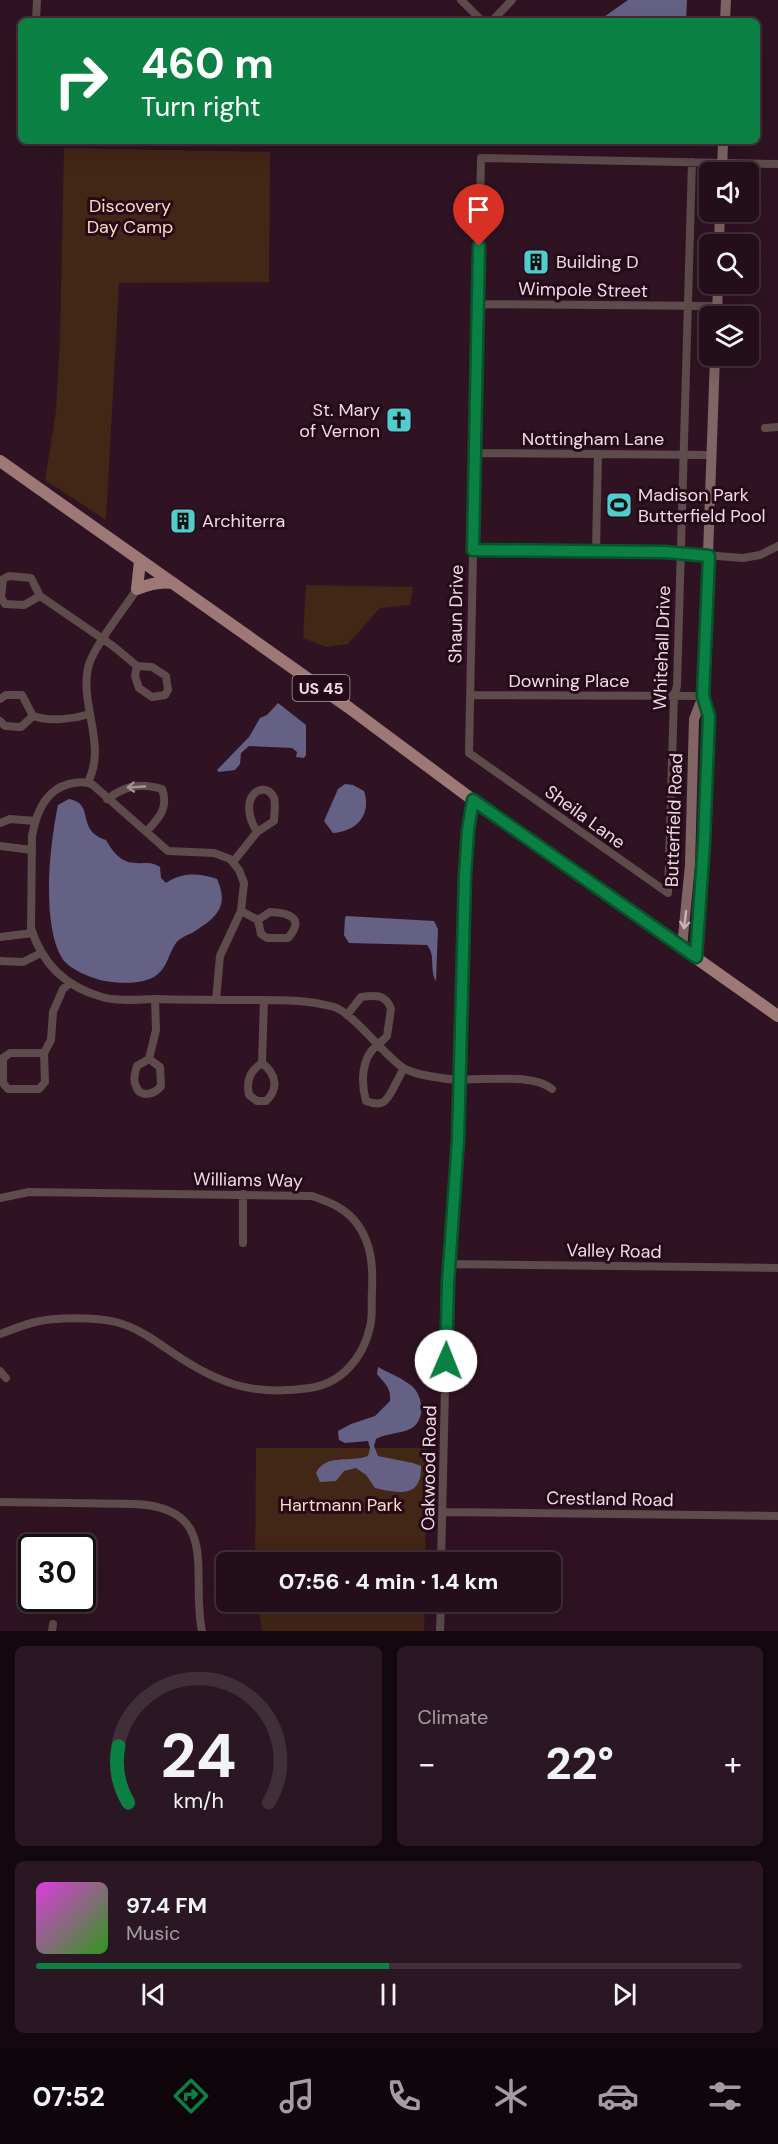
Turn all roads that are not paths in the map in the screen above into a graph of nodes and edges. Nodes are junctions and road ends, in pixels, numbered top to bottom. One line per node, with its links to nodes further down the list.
1 (37, 0): 5 (street)
2 (461, 0): 6 (street)
3 (512, 0): 7 (street)
4 (726, 0): 8 (main road)
5 (36, 18)
6 (479, 18)
7 (495, 18)
8 (726, 18)
9 (723, 144): 11 (main road)
10 (692, 162): 12 (street); 15 (street, Shaun Drive); 16 (street, Whitehall Drive)
11 (722, 162)
12 (699, 163)
13 (778, 164): 14 (street)
14 (759, 165)
15 (478, 304): 16 (street, Wimpole Street); 21 (street, Shaun Drive)
16 (687, 306): 17 (street, Wimpole Street); 23 (street, Whitehall Drive)
17 (699, 308)
18 (715, 366): 24 (main road, Butterfield Road)
19 (778, 427): 20 (street)
20 (765, 428)
21 (475, 453): 22 (street, Nottingham Lane); 27 (street, Shaun Drive)
22 (598, 454): 23 (street, Nottingham Lane); 28 (street)
23 (683, 454): 24 (street, Nottingham Lane); 29 (street, Whitehall Drive)
24 (712, 454): 30 (main road, Butterfield Road)
25 (0, 461): 31 (main road, US 45)
26 (778, 546): 30 (street)
27 (473, 550): 28 (street); 37 (street, Shaun Drive)
28 (596, 551): 29 (street)
29 (680, 554): 30 (street); 38 (street, Whitehall Drive)
30 (709, 556): 39 (main road, Butterfield Road)
31 (140, 561): 32 (main road, US 45); 33 (main road)
32 (174, 584): 33 (main road); 47 (main road, US 45)
33 (137, 589): 35 (street)
34 (40, 596): 34 (street); 35 (street)
35 (102, 640): 36 (street); 41 (street)
36 (137, 666): 36 (street)
37 (470, 695): 38 (street, Downing Place); 44 (street, Shaun Drive)
38 (674, 696): 39 (street, Downing Place); 55 (street, Whitehall Drive)
39 (703, 696): 60 (main road, Butterfield Road, one-way to 60); 62 (main road, Butterfield Road)
40 (0, 699): 42 (street)
41 (90, 714): 42 (street); 45 (street)
42 (33, 716): 43 (street)
43 (0, 721)
44 (477, 759): 55 (street, Sheila Lane)
45 (88, 782): 46 (street); 48 (street)
46 (107, 799): 50 (street); 50 (street, one-way to 46)
47 (473, 800): 60 (main road, US 45); 75 (street, Oakwood Road)
48 (35, 821): 49 (street); 53 (street)
49 (0, 823)
50 (147, 831): 54 (street)
51 (257, 832): 51 (street); 54 (street)
52 (0, 846): 53 (street)
53 (32, 850): 58 (street)
54 (233, 862): 56 (street)
55 (668, 884)
56 (241, 911): 57 (street); 66 (street)
57 (258, 920): 57 (street)
58 (33, 933): 59 (street); 61 (street)
59 (0, 937)
60 (682, 947): 62 (main road, US 45)
61 (41, 952): 63 (street); 64 (street)
62 (696, 957): 69 (main road, US 45)
63 (0, 961)
64 (70, 983): 65 (street); 71 (street)
65 (155, 999): 66 (street); 72 (street)
66 (216, 1000): 67 (street)
67 (264, 1000): 68 (street); 73 (street)
68 (347, 1015): 70 (street); 70 (street)
69 (778, 1016)
70 (376, 1045): 74 (street); 74 (street)
71 (44, 1053): 71 (street)
72 (149, 1059): 72 (street)
73 (262, 1063): 73 (street)
74 (404, 1068): 75 (street)
75 (460, 1080): 76 (street); 80 (street, Oakwood Road)
76 (552, 1089)
77 (243, 1194): 78 (street, Williams Way); 79 (street); 82 (street, Williams Way)
78 (0, 1198)
79 (243, 1243)
80 (449, 1264): 81 (street, Valley Road); 86 (street, Oakwood Road)
81 (778, 1268)
82 (0, 1334)
83 (0, 1371): 84 (street)
84 (6, 1378)
85 (0, 1502): 90 (street)
86 (443, 1512): 87 (street, Crestland Road); 88 (street, Oakwood Road)
87 (778, 1516)
88 (441, 1552)
89 (441, 1612): 91 (street)
90 (202, 1631)
91 (440, 1631)

